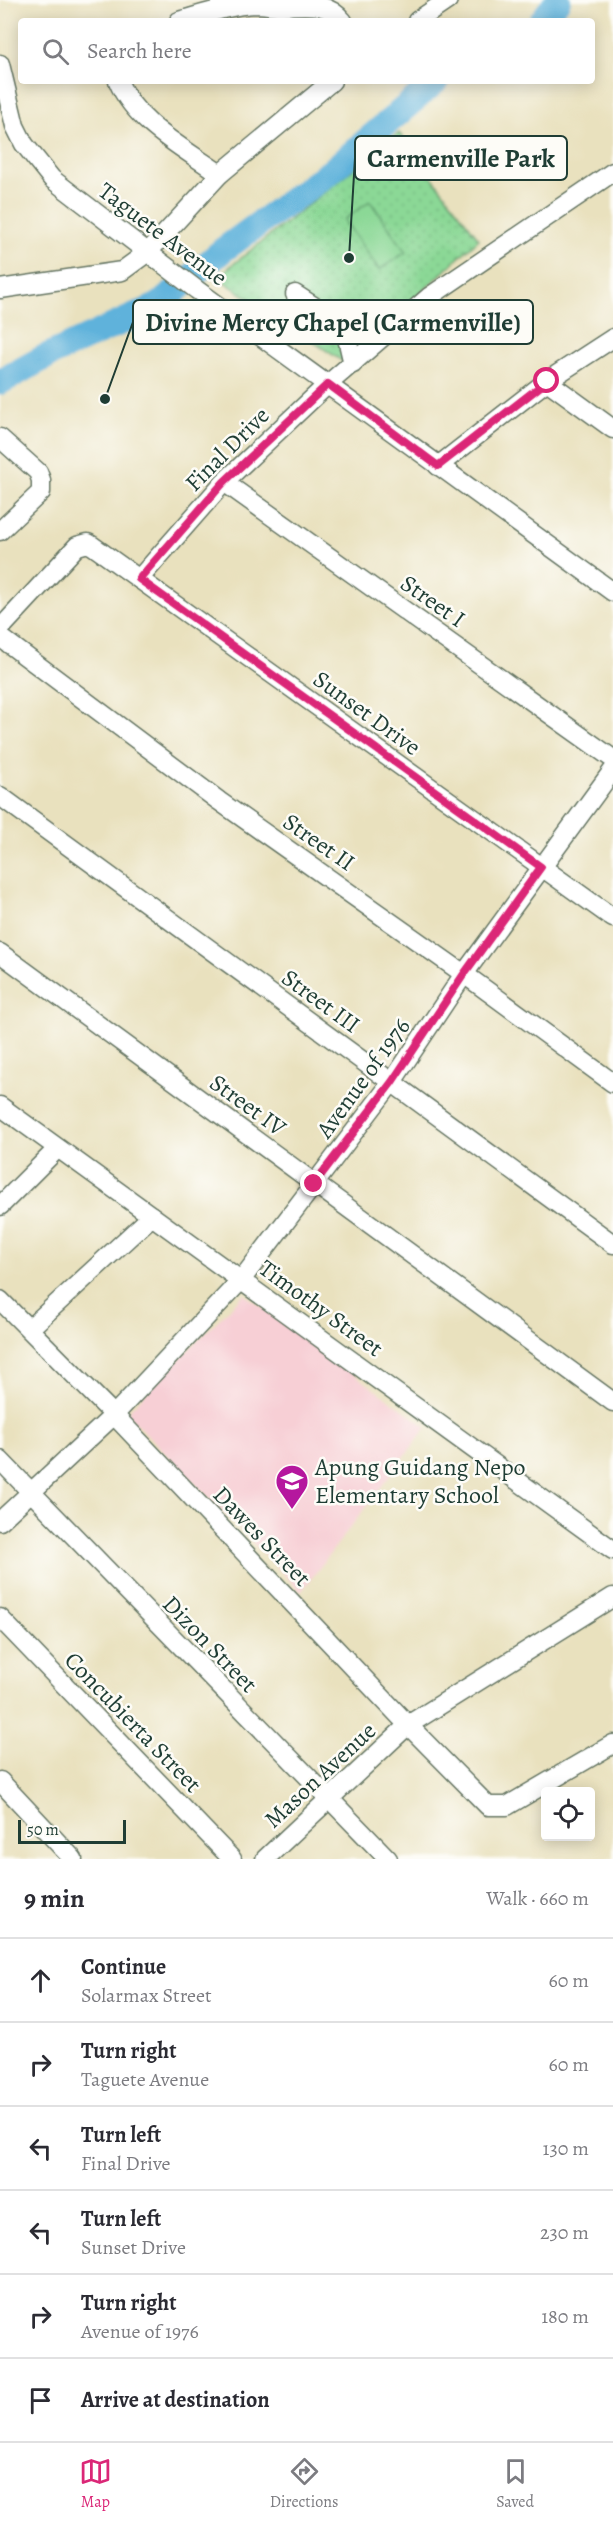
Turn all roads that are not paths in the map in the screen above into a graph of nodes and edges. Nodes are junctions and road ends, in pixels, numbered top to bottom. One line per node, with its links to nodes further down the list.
1 (436, 4): 5 (street)
2 (274, 14): 3 (street); 4 (street)
3 (190, 18)
4 (341, 18)
5 (420, 18)
6 (0, 67): 11 (street, Taguete Avenue)
7 (119, 84): 10 (street)
8 (328, 84): 10 (street)
9 (613, 172): 15 (street, Final Drive)
10 (220, 174): 11 (street)
11 (148, 252): 12 (street); 17 (street, Taguete Avenue)
12 (0, 289)
13 (296, 294): 15 (street)
14 (613, 338): 16 (street)
15 (353, 364): 17 (street, Final Drive)
16 (547, 381): 18 (street); 20 (street)
17 (328, 384): 20 (street, Taguete Avenue); 21 (street, Final Drive)
18 (613, 429)
19 (0, 438): 22 (street)
20 (438, 466): 24 (street, Taguete Avenue)
21 (224, 482): 23 (street, Final Drive); 26 (street, Street I)
22 (0, 531)
23 (139, 579): 25 (street, Sunset Drive); 29 (street, Sunset Drive)
24 (613, 592)
25 (1, 625): 32 (street, Street II)
26 (613, 759)
27 (613, 770): 29 (street, Avenue of 1976)
28 (0, 796): 33 (street, Street III)
29 (541, 867): 30 (street, Sunset Drive); 32 (street, Avenue of 1976)
30 (613, 918)
31 (0, 953): 37 (street, Street IV)
32 (464, 974): 33 (street, Avenue of 1976); 34 (street, Street II)
33 (392, 1082): 37 (street, Avenue of 1976); 40 (street, Street III)
34 (613, 1083)
35 (0, 1106): 36 (street, Timothy Street)
36 (57, 1149): 38 (street); 39 (street, Timothy Street)
37 (314, 1184): 41 (street, Avenue of 1976); 44 (street, Street IV)
38 (0, 1206)
39 (152, 1216): 41 (street, Timothy Street); 43 (street)
40 (613, 1244)
41 (242, 1280): 45 (street, Avenue of 1976); 49 (street, Timothy Street)
42 (0, 1300): 43 (street, Dawes Street)
43 (29, 1329): 45 (street, Dawes Street)
44 (613, 1402)
45 (114, 1415): 47 (street, Avenue of 1976); 52 (street, Dawes Street)
46 (0, 1460): 47 (street, Dizon Street)
47 (31, 1492): 48 (street, Avenue of 1976); 55 (street, Dizon Street)
48 (0, 1521)
49 (613, 1550)
50 (613, 1597): 52 (street, Mason Avenue)
51 (0, 1618): 57 (street, Concubierta Street)
52 (408, 1725): 53 (street, Dawes Street); 55 (street, Mason Avenue)
53 (613, 1744)
54 (0, 1781): 56 (street)
55 (329, 1801): 58 (street, Mason Avenue); 59 (street, Dizon Street)
56 (73, 1859)
57 (232, 1859)
58 (265, 1859)
59 (388, 1859)

